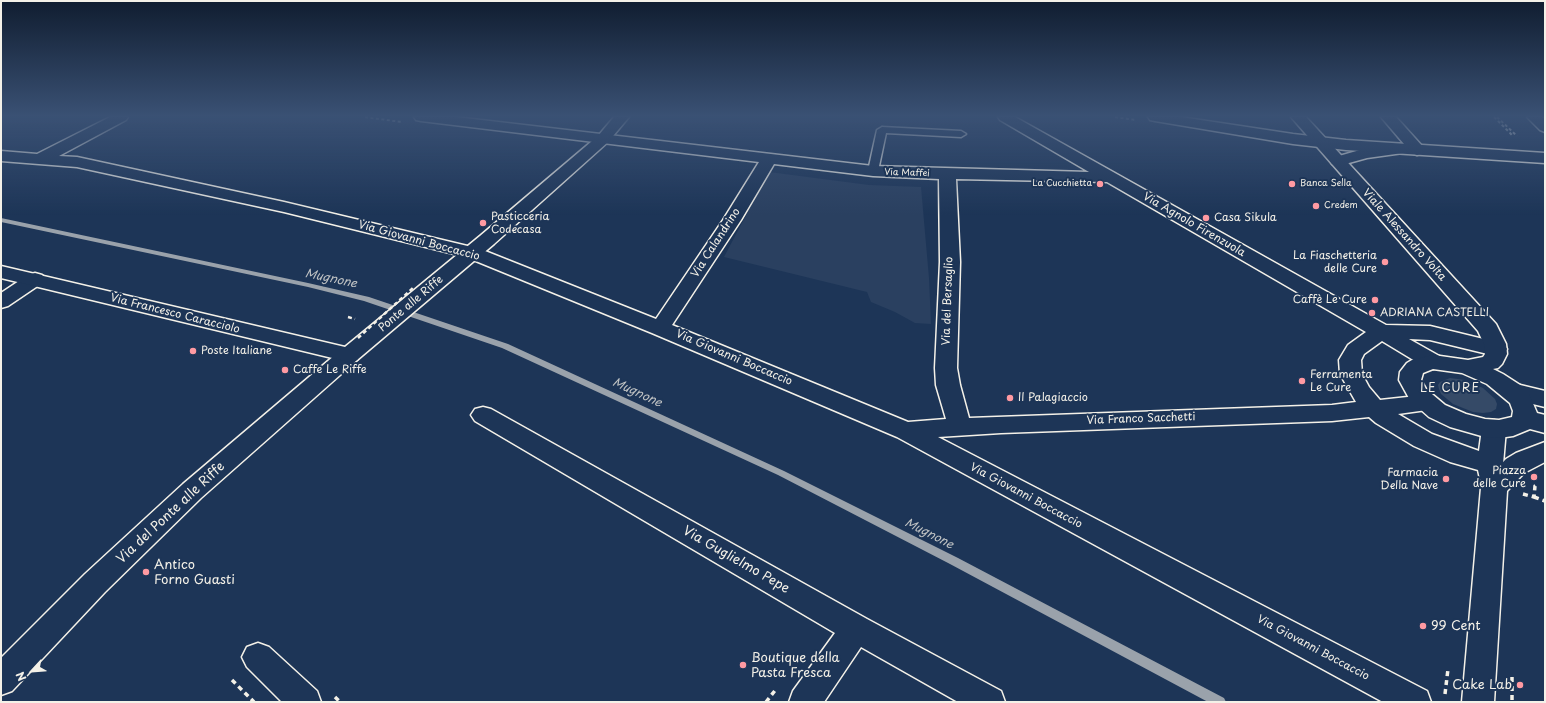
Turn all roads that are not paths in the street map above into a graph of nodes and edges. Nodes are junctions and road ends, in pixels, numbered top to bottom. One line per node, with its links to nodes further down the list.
1 (58, 150): 9 (street)
2 (591, 150): 16 (street, Ponte alle Riffe)
3 (698, 150): 10 (street, Via Maffei)
4 (878, 150): 13 (lane)
5 (1063, 150): 15 (street, Via Agnolo Firenzuola)
6 (1328, 150): 12 (street, Viale Alessandro Volta)
7 (1411, 150): 11 (street); 12 (street)
8 (1, 156): 9 (street, Via Giovanni Boccaccio)
9 (42, 158): 16 (street, Via Giovanni Boccaccio)
10 (770, 158): 13 (street, Via Maffei); 20 (street, Via Calandrino)
11 (1545, 158)
12 (1338, 161): 22 (street, Viale Alessandro Volta)
13 (873, 171): 14 (street, Via Maffei)
14 (947, 174): 15 (street, Via Maffei); 32 (street, Via del Bersaglio)
15 (1109, 176): 21 (street, Via Agnolo Firenzuola)
16 (473, 253): 20 (street, Via Giovanni Boccaccio); 23 (street, Ponte alle Riffe)
17 (1, 272): 18 (street, Via Francesco Caracciolo)
18 (35, 279): 19 (street); 23 (street, Via Francesco Caracciolo)
19 (1, 302)
20 (660, 328): 34 (street, Via Giovanni Boccaccio)
21 (1383, 332): 22 (street); 24 (street); 29 (street)
22 (1494, 343): 25 (street)
23 (358, 344): 39 (street, Via del Ponte alle Riffe)
24 (1433, 362): 25 (street); 28 (street)
25 (1468, 367): 26 (street)
26 (1512, 391): 27 (street); 31 (street)
27 (1545, 399)
28 (1426, 403): 29 (street); 33 (street)
29 (1375, 409): 32 (street, Via Franco Sacchetti); 36 (street)
30 (483, 415): 37 (street, Via Guglielmo Pepe)
31 (1535, 421): 33 (street)
32 (960, 427): 34 (street, Via Franco Sacchetti)
33 (1494, 429): 36 (street)
34 (906, 431): 43 (street, Via Giovanni Boccaccio)
35 (1545, 451): 36 (street)
36 (1500, 481): 44 (street)
37 (856, 629): 41 (street); 42 (street, Via Guglielmo Pepe)
38 (258, 657): 40 (street)
39 (1, 680)
40 (305, 702)
41 (804, 702)
42 (989, 702)
43 (1415, 702)
44 (1478, 702)

